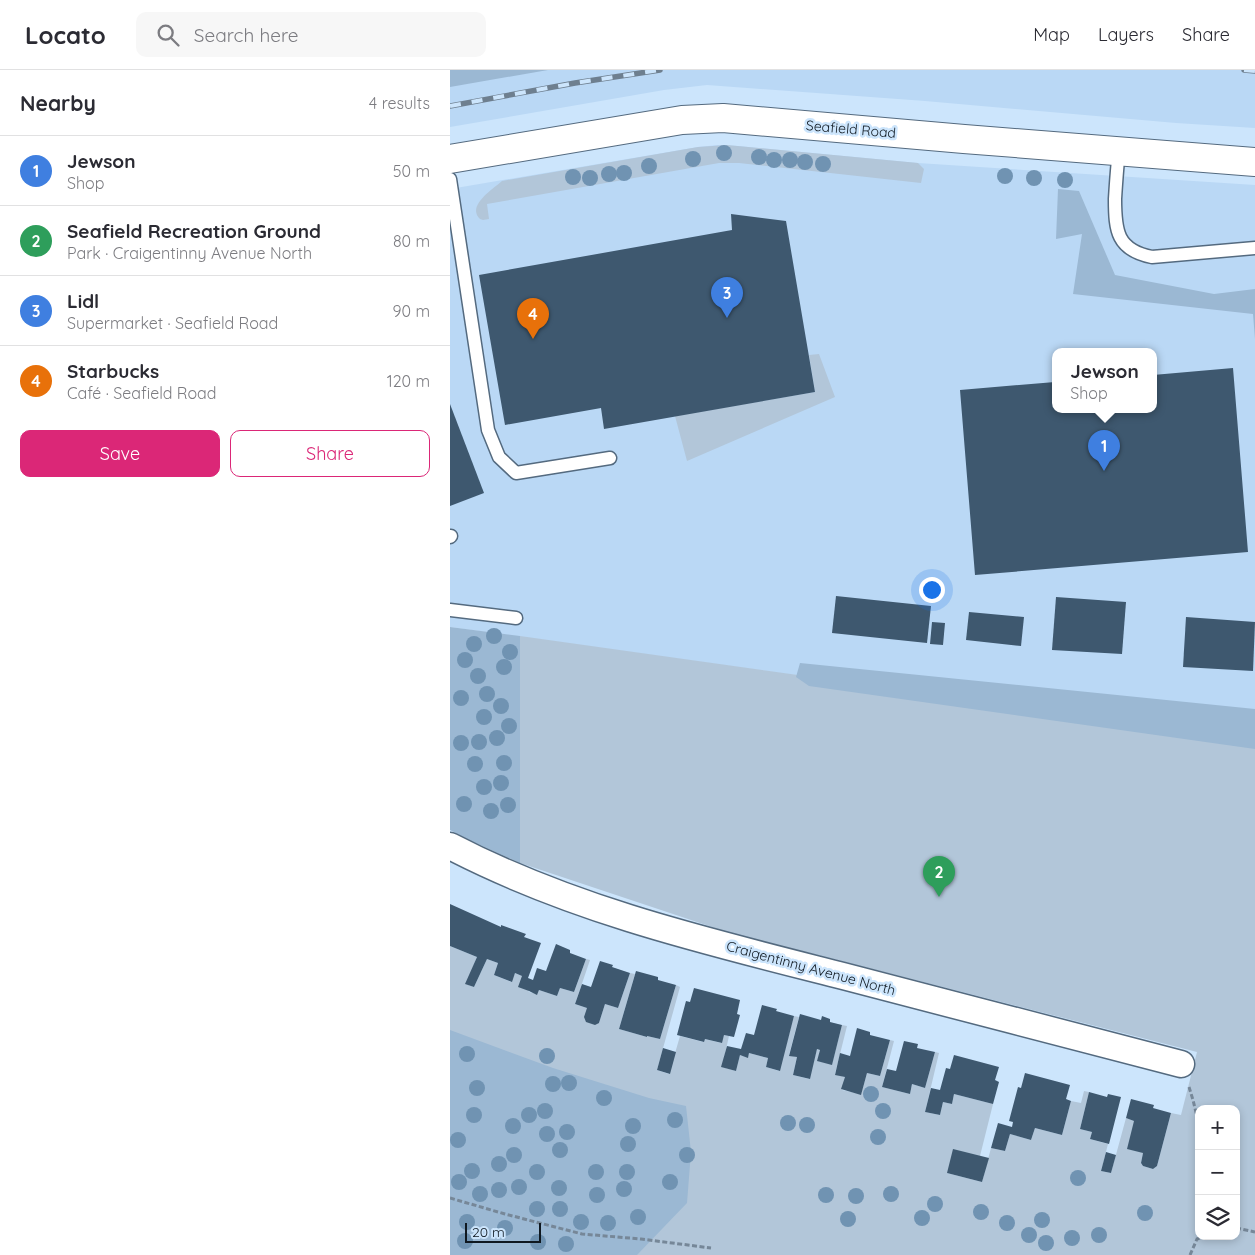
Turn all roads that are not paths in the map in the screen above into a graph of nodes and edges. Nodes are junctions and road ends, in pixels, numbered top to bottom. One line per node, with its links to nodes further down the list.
1 (1118, 151): 2 (main road, Seafield Road); 3 (main road, Seafield Road); 5 (lane)
2 (450, 159)
3 (1255, 162)
4 (450, 179): 6 (lane)
5 (1255, 248)
6 (610, 458)
7 (450, 610): 8 (lane)
8 (516, 618)
9 (450, 846): 10 (street, Craigentinny Avenue North)
10 (1181, 1064)

